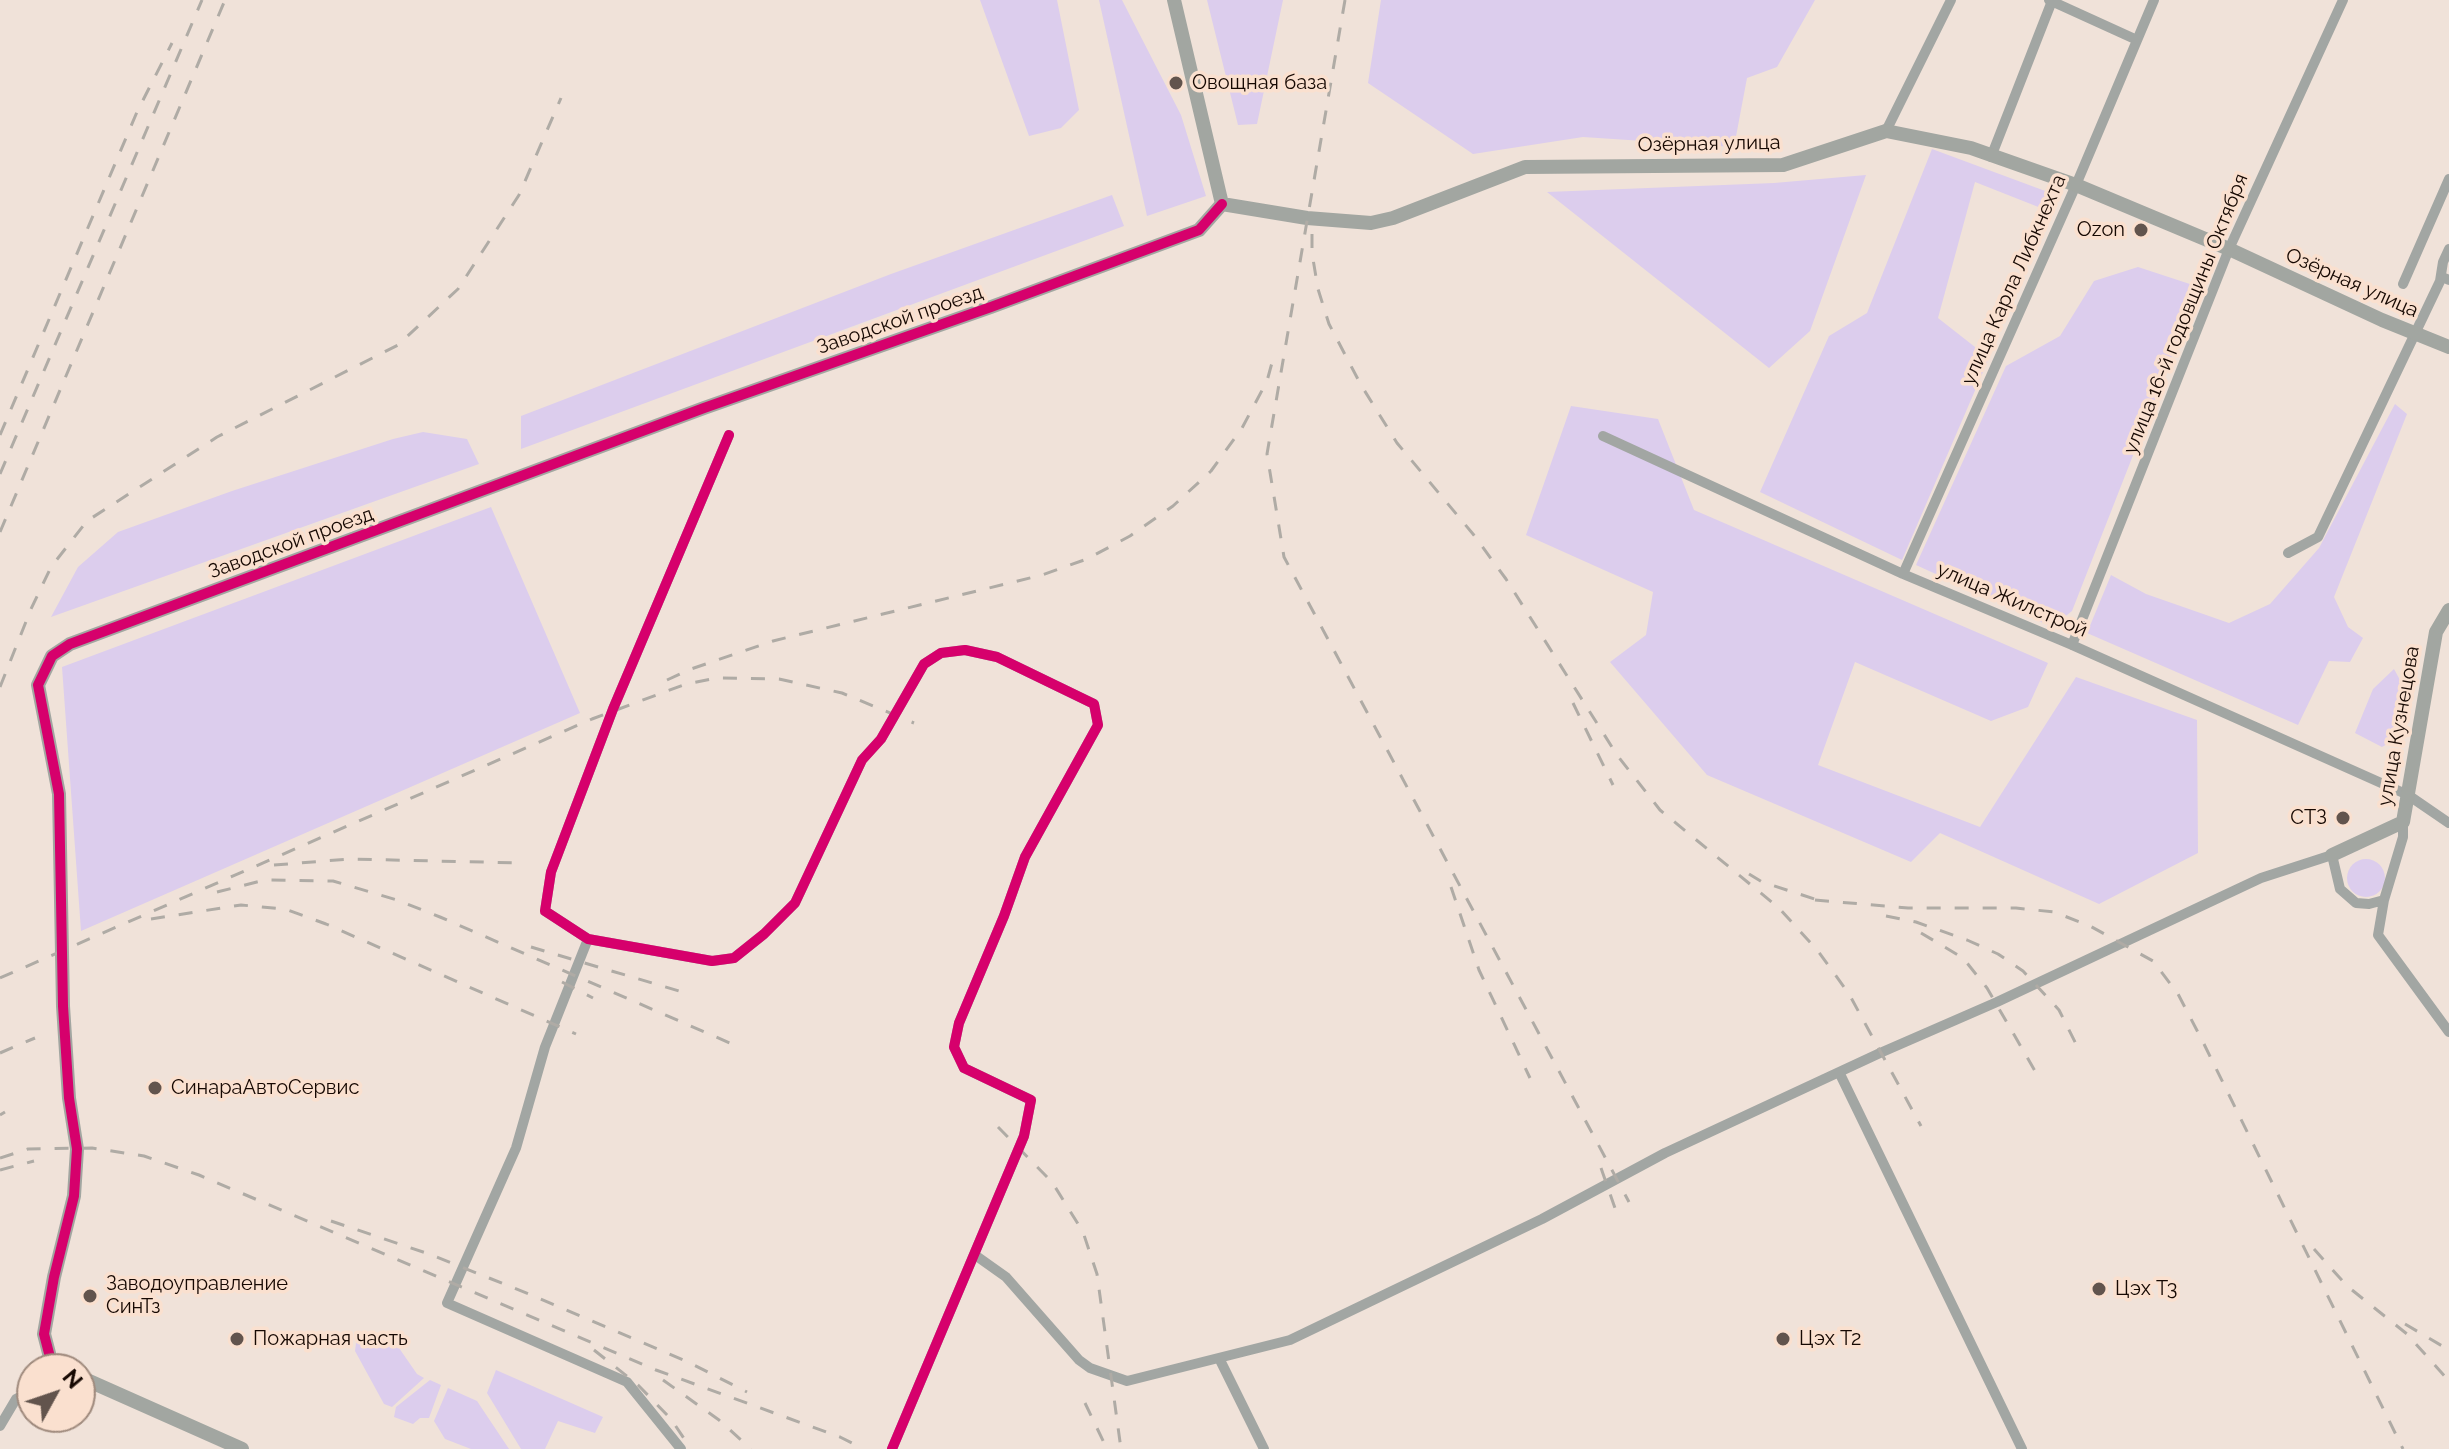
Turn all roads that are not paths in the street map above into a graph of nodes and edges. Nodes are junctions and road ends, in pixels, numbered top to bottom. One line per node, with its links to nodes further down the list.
1 (1174, 0): 11 (street)
2 (1951, 0): 7 (street)
3 (2154, 0): 6 (street, улица Карла Либкнехта)
4 (2343, 0): 12 (street, улица 16-й годовщины Октября)
5 (2050, 1): 6 (street); 8 (street)
6 (2137, 40): 10 (street, улица Карла Либкнехта)
7 (1886, 131): 8 (street, Озёрная улица); 11 (street, Озёрная улица)
8 (1991, 157): 10 (street, Озёрная улица)
9 (2449, 180): 15 (street)
10 (2076, 185): 12 (street, Озёрная улица); 21 (street, улица Карла Либкнехта)
11 (1222, 204): 33 (street, Заводской проезд)
12 (2229, 249): 16 (street, Озёрная улица); 23 (street, улица 16-й годовщины Октября)
13 (2449, 249): 14 (street)
14 (2446, 279): 16 (street)
15 (2403, 284)
16 (2416, 334): 17 (street, Озёрная улица); 20 (street)
17 (2449, 347)
18 (729, 435): 29 (street)
19 (1603, 436): 21 (street, улица Жилстрой)
20 (2288, 553)
21 (1903, 574): 23 (street, улица Жилстрой)
22 (2449, 610): 24 (street, улица Кузнецова)
23 (2072, 645): 24 (street, улица Жилстрой)
24 (2408, 795): 25 (street, улица Кузнецова); 26 (street, улица Жилстрой)
25 (2403, 822): 27 (street, улица Кузнецова); 28 (street)
26 (2449, 823)
27 (2332, 855): 28 (street); 31 (street)
28 (2384, 900): 30 (street)
29 (588, 939): 32 (street); 39 (street)
30 (2449, 1032)
31 (1839, 1072): 34 (street); 42 (street)
32 (975, 1255): 34 (street); 40 (street)
33 (49, 1353)
34 (1219, 1358): 41 (street)
35 (96, 1384): 38 (street)
36 (16, 1399): 37 (street)
37 (0, 1426)
38 (242, 1449)
39 (681, 1449)
40 (892, 1449)
41 (1264, 1449)
42 (2022, 1449)

